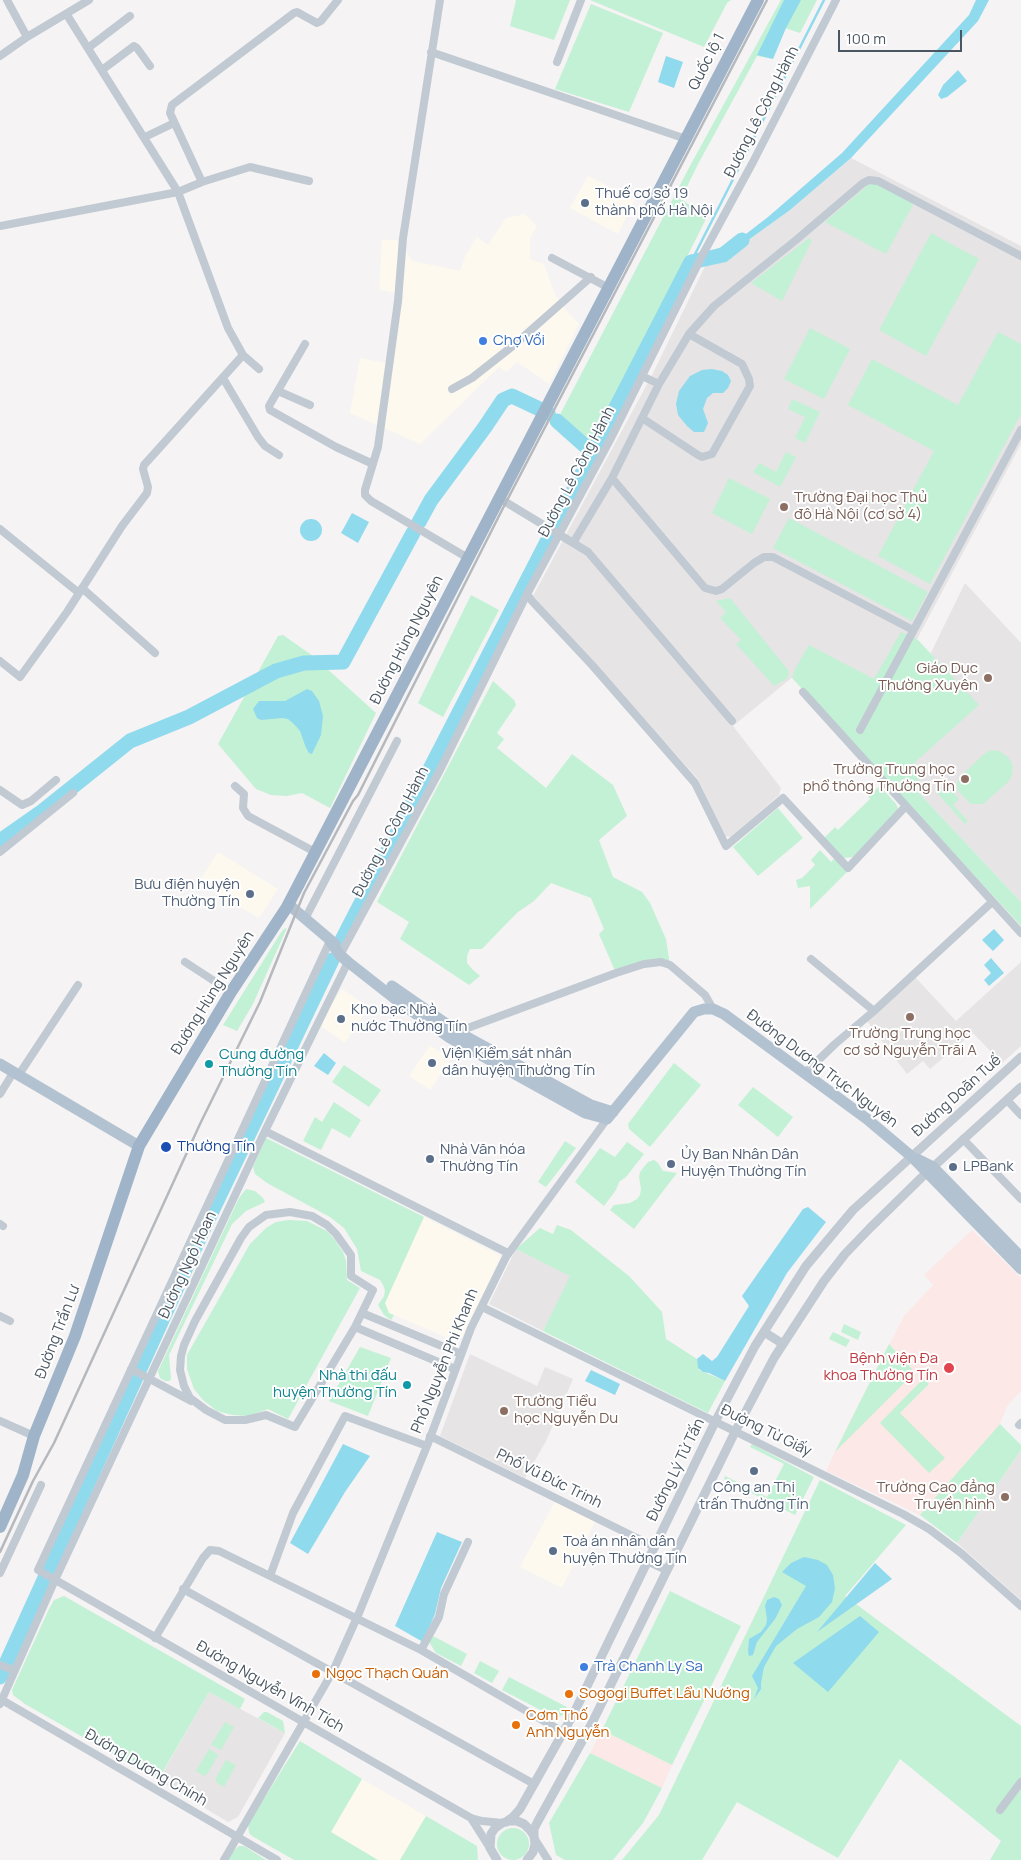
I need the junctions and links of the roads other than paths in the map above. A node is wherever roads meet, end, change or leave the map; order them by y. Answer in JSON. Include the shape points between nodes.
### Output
{"nodes":[{"id":1,"x":7,"y":0,"type":"edge"},
{"id":2,"x":89,"y":0,"type":"edge"},
{"id":3,"x":338,"y":0,"type":"edge"},
{"id":4,"x":440,"y":0,"type":"edge"},
{"id":5,"x":581,"y":0,"type":"edge"},
{"id":6,"x":758,"y":0,"type":"edge"},
{"id":7,"x":836,"y":0,"type":"edge"},
{"id":8,"x":67,"y":14,"type":"junction"},
{"id":9,"x":130,"y":16,"type":"dead end"},
{"id":10,"x":27,"y":37,"type":"junction"},
{"id":11,"x":88,"y":48,"type":"junction"},
{"id":12,"x":432,"y":52,"type":"junction"},
{"id":13,"x":0,"y":56,"type":"edge"},
{"id":14,"x":556,"y":62,"type":"dead end"},
{"id":15,"x":150,"y":66,"type":"dead end"},
{"id":16,"x":102,"y":70,"type":"junction"},
{"id":17,"x":174,"y":123,"type":"junction"},
{"id":18,"x":145,"y":137,"type":"junction"},
{"id":19,"x":686,"y":139,"type":"junction"},
{"id":20,"x":309,"y":181,"type":"dead end"},
{"id":21,"x":202,"y":182,"type":"junction"},
{"id":22,"x":178,"y":192,"type":"junction"},
{"id":23,"x":0,"y":226,"type":"edge"},
{"id":24,"x":1021,"y":256,"type":"edge"},
{"id":25,"x":552,"y":258,"type":"dead end"},
{"id":26,"x":591,"y":277,"type":"junction"},
{"id":27,"x":609,"y":288,"type":"junction"},
{"id":28,"x":689,"y":334,"type":"junction"},
{"id":29,"x":305,"y":344,"type":"dead end"},
{"id":30,"x":243,"y":355,"type":"junction"},
{"id":31,"x":259,"y":369,"type":"dead end"},
{"id":32,"x":642,"y":376,"type":"junction"},
{"id":33,"x":223,"y":378,"type":"junction"},
{"id":34,"x":659,"y":384,"type":"junction"},
{"id":35,"x":452,"y":389,"type":"dead end"},
{"id":36,"x":278,"y":391,"type":"junction"},
{"id":37,"x":310,"y":406,"type":"dead end"},
{"id":38,"x":642,"y":418,"type":"junction"},
{"id":39,"x":1021,"y":430,"type":"edge"},
{"id":40,"x":279,"y":455,"type":"dead end"},
{"id":41,"x":373,"y":464,"type":"junction"},
{"id":42,"x":612,"y":478,"type":"junction"},
{"id":43,"x":499,"y":498,"type":"junction"},
{"id":44,"x":0,"y":529,"type":"edge"},
{"id":45,"x":556,"y":534,"type":"junction"},
{"id":46,"x":573,"y":543,"type":"junction"},
{"id":47,"x":468,"y":558,"type":"junction"},
{"id":48,"x":81,"y":591,"type":"junction"},
{"id":49,"x":527,"y":594,"type":"junction"},
{"id":50,"x":913,"y":630,"type":"junction"},
{"id":51,"x":155,"y":653,"type":"dead end"},
{"id":52,"x":0,"y":661,"type":"edge"},
{"id":53,"x":803,"y":692,"type":"dead end"},
{"id":54,"x":732,"y":720,"type":"dead end"},
{"id":55,"x":860,"y":730,"type":"dead end"},
{"id":56,"x":397,"y":742,"type":"dead end"},
{"id":57,"x":56,"y":780,"type":"dead end"},
{"id":58,"x":235,"y":786,"type":"dead end"},
{"id":59,"x":0,"y":790,"type":"edge"},
{"id":60,"x":73,"y":793,"type":"dead end"},
{"id":61,"x":905,"y":807,"type":"junction"},
{"id":62,"x":0,"y":852,"type":"edge"},
{"id":63,"x":315,"y":852,"type":"junction"},
{"id":64,"x":992,"y":902,"type":"junction"},
{"id":65,"x":288,"y":904,"type":"junction"},
{"id":66,"x":306,"y":917,"type":"junction"},
{"id":67,"x":1021,"y":933,"type":"edge"},
{"id":68,"x":330,"y":941,"type":"junction"},
{"id":69,"x":344,"y":956,"type":"junction"},
{"id":70,"x":810,"y":959,"type":"dead end"},
{"id":71,"x":185,"y":962,"type":"dead end"},
{"id":72,"x":78,"y":985,"type":"dead end"},
{"id":73,"x":231,"y":992,"type":"junction"},
{"id":74,"x":713,"y":1009,"type":"junction"},
{"id":75,"x":874,"y":1011,"type":"junction"},
{"id":76,"x":454,"y":1035,"type":"junction"},
{"id":77,"x":1021,"y":1057,"type":"edge"},
{"id":78,"x":0,"y":1064,"type":"edge"},
{"id":79,"x":805,"y":1073,"type":"junction"},
{"id":80,"x":16,"y":1074,"type":"junction"},
{"id":81,"x":1021,"y":1087,"type":"edge"},
{"id":82,"x":0,"y":1094,"type":"edge"},
{"id":83,"x":1007,"y":1100,"type":"junction"},
{"id":84,"x":1021,"y":1114,"type":"edge"},
{"id":85,"x":610,"y":1116,"type":"junction"},
{"id":86,"x":265,"y":1131,"type":"junction"},
{"id":87,"x":963,"y":1140,"type":"junction"},
{"id":88,"x":139,"y":1146,"type":"junction"},
{"id":89,"x":911,"y":1156,"type":"junction"},
{"id":90,"x":930,"y":1170,"type":"junction"},
{"id":91,"x":1021,"y":1199,"type":"edge"},
{"id":92,"x":508,"y":1254,"type":"junction"},
{"id":93,"x":1021,"y":1257,"type":"edge"},
{"id":94,"x":1021,"y":1269,"type":"edge"},
{"id":95,"x":482,"y":1307,"type":"junction"},
{"id":96,"x":362,"y":1313,"type":"junction"},
{"id":97,"x":0,"y":1316,"type":"edge"},
{"id":98,"x":10,"y":1321,"type":"dead end"},
{"id":99,"x":355,"y":1327,"type":"junction"},
{"id":100,"x":764,"y":1332,"type":"junction"},
{"id":101,"x":783,"y":1344,"type":"junction"},
{"id":102,"x":461,"y":1354,"type":"junction"},
{"id":103,"x":132,"y":1369,"type":"junction"},
{"id":104,"x":455,"y":1369,"type":"junction"},
{"id":105,"x":150,"y":1378,"type":"junction"},
{"id":106,"x":197,"y":1405,"type":"junction"},
{"id":107,"x":0,"y":1421,"type":"edge"},
{"id":108,"x":715,"y":1422,"type":"junction"},
{"id":109,"x":734,"y":1432,"type":"junction"},
{"id":110,"x":34,"y":1436,"type":"junction"},
{"id":111,"x":430,"y":1436,"type":"junction"},
{"id":112,"x":426,"y":1446,"type":"junction"},
{"id":113,"x":41,"y":1485,"type":"dead end"},
{"id":114,"x":0,"y":1527,"type":"edge"},
{"id":115,"x":468,"y":1542,"type":"dead end"},
{"id":116,"x":655,"y":1546,"type":"junction"},
{"id":117,"x":648,"y":1561,"type":"junction"},
{"id":118,"x":667,"y":1570,"type":"junction"},
{"id":119,"x":0,"y":1574,"type":"edge"},
{"id":120,"x":270,"y":1576,"type":"junction"},
{"id":121,"x":54,"y":1580,"type":"junction"},
{"id":122,"x":183,"y":1589,"type":"junction"},
{"id":123,"x":1021,"y":1606,"type":"edge"},
{"id":124,"x":357,"y":1619,"type":"junction"},
{"id":125,"x":155,"y":1638,"type":"junction"},
{"id":126,"x":421,"y":1650,"type":"junction"},
{"id":127,"x":7,"y":1668,"type":"edge"},
{"id":128,"x":333,"y":1671,"type":"junction"},
{"id":129,"x":1,"y":1702,"type":"edge"},
{"id":130,"x":303,"y":1721,"type":"junction"},
{"id":131,"x":563,"y":1732,"type":"junction"},
{"id":132,"x":1021,"y":1782,"type":"edge"},
{"id":133,"x":534,"y":1784,"type":"junction"},
{"id":134,"x":1000,"y":1810,"type":"dead end"},
{"id":135,"x":472,"y":1818,"type":"junction"},
{"id":136,"x":504,"y":1822,"type":"junction"},
{"id":137,"x":534,"y":1836,"type":"junction"},
{"id":138,"x":237,"y":1838,"type":"junction"},
{"id":139,"x":490,"y":1848,"type":"junction"},
{"id":140,"x":224,"y":1860,"type":"edge"},
{"id":141,"x":277,"y":1860,"type":"edge"},
{"id":142,"x":490,"y":1860,"type":"edge"},
{"id":143,"x":497,"y":1860,"type":"edge"},
{"id":144,"x":527,"y":1860,"type":"edge"},
{"id":145,"x":548,"y":1860,"type":"edge"}],
"edges":[{"from":1,"to":10,"type":"street"},
{"from":2,"to":8,"type":"street"},
{"from":3,"to":17,"type":"street","via":[[321,21],[297,12],[175,102],[170,113]]},
{"from":4,"to":12,"type":"street"},
{"from":5,"to":14,"type":"street"},
{"from":6,"to":19,"type":"highway","name":"Quốc lộ 1"},
{"from":7,"to":32,"type":"street","name":"Đường Lê Công Hành"},
{"from":8,"to":10,"type":"street"},
{"from":8,"to":11,"type":"street"},
{"from":9,"to":11,"type":"street"},
{"from":10,"to":13,"type":"street"},
{"from":11,"to":16,"type":"street"},
{"from":12,"to":19,"type":"street"},
{"from":12,"to":41,"type":"street","via":[[403,238],[398,301],[378,447]]},
{"from":15,"to":16,"type":"street","via":[[134,46]]},
{"from":16,"to":18,"type":"street"},
{"from":17,"to":18,"type":"street"},
{"from":17,"to":21,"type":"street"},
{"from":18,"to":22,"type":"street"},
{"from":19,"to":27,"type":"highway","name":"Đường Hùng Nguyên"},
{"from":20,"to":21,"type":"street","via":[[250,168]]},
{"from":21,"to":22,"type":"street"},
{"from":22,"to":23,"type":"street"},
{"from":22,"to":30,"type":"street","via":[[228,328]]},
{"from":24,"to":28,"type":"street","via":[[878,180],[869,180],[714,306]]},
{"from":25,"to":26,"type":"street"},
{"from":26,"to":27,"type":"street"},
{"from":26,"to":35,"type":"street","via":[[514,345],[472,378]]},
{"from":27,"to":43,"type":"highway","name":"Đường Hùng Nguyên"},
{"from":28,"to":34,"type":"street"},
{"from":28,"to":38,"type":"street","via":[[742,364],[749,378],[750,386],[712,454],[698,455]]},
{"from":29,"to":36,"type":"street"},
{"from":30,"to":31,"type":"street"},
{"from":30,"to":33,"type":"street"},
{"from":32,"to":34,"type":"street"},
{"from":32,"to":45,"type":"street","name":"Đường Lê Công Hành"},
{"from":33,"to":40,"type":"street","via":[[258,438]]},
{"from":33,"to":48,"type":"street","via":[[144,465],[147,492]]},
{"from":34,"to":38,"type":"street"},
{"from":36,"to":37,"type":"street"},
{"from":36,"to":41,"type":"street","via":[[269,406],[271,411]]},
{"from":38,"to":42,"type":"street"},
{"from":39,"to":50,"type":"street"},
{"from":41,"to":47,"type":"street","via":[[365,490],[367,498]]},
{"from":42,"to":46,"type":"street"},
{"from":42,"to":50,"type":"street","via":[[705,588],[722,590],[760,559],[773,557]]},
{"from":43,"to":45,"type":"street"},
{"from":43,"to":47,"type":"highway","name":"Đường Hùng Nguyên"},
{"from":44,"to":48,"type":"street"},
{"from":45,"to":46,"type":"street"},
{"from":45,"to":49,"type":"street","name":"Đường Lê Công Hành"},
{"from":46,"to":54,"type":"street","via":[[590,553]]},
{"from":47,"to":63,"type":"highway","name":"Đường Hùng Nguyên"},
{"from":48,"to":51,"type":"street"},
{"from":48,"to":52,"type":"street","via":[[20,677]]},
{"from":49,"to":61,"type":"street","via":[[695,783],[726,846],[783,798],[848,868]]},
{"from":49,"to":69,"type":"street","name":"Đường Lê Công Hành"},
{"from":50,"to":55,"type":"street"},
{"from":53,"to":61,"type":"street"},
{"from":56,"to":66,"type":"street"},
{"from":57,"to":59,"type":"street","via":[[22,805]]},
{"from":58,"to":63,"type":"street","via":[[244,794],[243,808],[248,816]]},
{"from":60,"to":62,"type":"street"},
{"from":61,"to":64,"type":"street"},
{"from":63,"to":65,"type":"highway","name":"Đường Hùng Nguyên"},
{"from":64,"to":67,"type":"street"},
{"from":64,"to":75,"type":"street"},
{"from":65,"to":66,"type":"main road"},
{"from":65,"to":73,"type":"highway","name":"Đường Hùng Nguyên"},
{"from":66,"to":68,"type":"main road"},
{"from":68,"to":69,"type":"main road"},
{"from":68,"to":103,"type":"street"},
{"from":69,"to":76,"type":"main road","via":[[399,1002]]},
{"from":69,"to":86,"type":"street","name":"Đường Ngô Hoan"},
{"from":70,"to":75,"type":"street"},
{"from":71,"to":73,"type":"street"},
{"from":72,"to":80,"type":"street"},
{"from":73,"to":88,"type":"highway","name":"Đường Hùng Nguyên"},
{"from":74,"to":76,"type":"street","via":[[705,995],[670,965],[660,962],[625,970]]},
{"from":74,"to":79,"type":"main road","name":"Đường Dương Trực Nguyên","via":[[734,1020]]},
{"from":74,"to":85,"type":"main road","name":"Phố Nguyễn Phi Khanh","via":[[694,1012]]},
{"from":75,"to":79,"type":"street"},
{"from":76,"to":85,"type":"main road"},
{"from":77,"to":89,"type":"street","name":"Đường Doãn Tuế"},
{"from":78,"to":80,"type":"main road"},
{"from":79,"to":89,"type":"main road","name":"Đường Dương Trực Nguyên"},
{"from":80,"to":82,"type":"street"},
{"from":80,"to":88,"type":"main road"},
{"from":81,"to":83,"type":"street"},
{"from":83,"to":84,"type":"street"},
{"from":83,"to":87,"type":"street"},
{"from":85,"to":92,"type":"street","name":"Phố Nguyễn Phi Khanh"},
{"from":86,"to":92,"type":"street"},
{"from":86,"to":105,"type":"street","name":"Đường Ngô Hoan"},
{"from":87,"to":90,"type":"street"},
{"from":87,"to":91,"type":"street"},
{"from":88,"to":110,"type":"highway","name":"Đường Trần Lư","via":[[75,1336]]},
{"from":89,"to":90,"type":"main road","name":"Đường Dương Trực Nguyên"},
{"from":89,"to":100,"type":"street","name":"Đường Lý Tử Tấn","via":[[829,1237],[806,1266]]},
{"from":90,"to":93,"type":"main road","name":"Đường Dương Trực Nguyên"},
{"from":90,"to":94,"type":"main road","name":"Đường Dương Trực Nguyên"},
{"from":90,"to":101,"type":"street","via":[[845,1254]]},
{"from":92,"to":95,"type":"street","name":"Phố Nguyễn Phi Khanh"},
{"from":95,"to":102,"type":"street","name":"Phố Nguyễn Phi Khanh"},
{"from":95,"to":108,"type":"street","name":"Đường Từ Giấy"},
{"from":96,"to":99,"type":"street"},
{"from":96,"to":102,"type":"street"},
{"from":96,"to":106,"type":"street","via":[[373,1290],[352,1276],[350,1255],[336,1234],[327,1225],[303,1213],[266,1215],[241,1238],[184,1345],[181,1378]]},
{"from":97,"to":98,"type":"street"},
{"from":99,"to":104,"type":"street"},
{"from":99,"to":106,"type":"street","via":[[295,1427],[266,1415],[225,1420]]},
{"from":100,"to":101,"type":"street"},
{"from":100,"to":108,"type":"street","name":"Đường Lý Tử Tấn"},
{"from":101,"to":109,"type":"street"},
{"from":102,"to":104,"type":"street","name":"Phố Nguyễn Phi Khanh"},
{"from":103,"to":105,"type":"street"},
{"from":103,"to":121,"type":"street","name":"Đường Nguyễn Vĩnh Tích","via":[[38,1570]]},
{"from":104,"to":111,"type":"street","name":"Phố Nguyễn Phi Khanh"},
{"from":105,"to":106,"type":"street"},
{"from":105,"to":121,"type":"street","name":"Đường Ngô Hoan"},
{"from":107,"to":110,"type":"street"},
{"from":108,"to":109,"type":"street","name":"Đường Từ Giấy"},
{"from":108,"to":116,"type":"street","name":"Đường Lý Tử Tấn"},
{"from":109,"to":118,"type":"street"},
{"from":109,"to":123,"type":"street","name":"Đường Từ Giấy","via":[[920,1524],[961,1553]]},
{"from":110,"to":114,"type":"highway","name":"Đường Trần Lư","via":[[23,1475]]},
{"from":111,"to":112,"type":"street","name":"Phố Nguyễn Phi Khanh"},
{"from":111,"to":116,"type":"street","name":"Phố Vũ Đức Trinh"},
{"from":112,"to":120,"type":"street","via":[[345,1416],[293,1513]]},
{"from":112,"to":124,"type":"street","name":"Phố Nguyễn Phi Khanh"},
{"from":113,"to":119,"type":"street"},
{"from":115,"to":126,"type":"street","via":[[444,1594],[439,1617]]},
{"from":116,"to":117,"type":"street","name":"Đường Lý Tử Tấn"},
{"from":117,"to":118,"type":"street"},
{"from":117,"to":131,"type":"street","name":"Đường Lý Tử Tấn"},
{"from":118,"to":137,"type":"street","via":[[592,1725],[538,1821]]},
{"from":120,"to":122,"type":"street","via":[[219,1551],[210,1550]]},
{"from":120,"to":124,"type":"street"},
{"from":121,"to":125,"type":"street","name":"Đường Nguyễn Vĩnh Tích"},
{"from":121,"to":127,"type":"street","name":"Đường Ngô Hoan"},
{"from":122,"to":125,"type":"street"},
{"from":122,"to":128,"type":"street"},
{"from":124,"to":126,"type":"street"},
{"from":124,"to":128,"type":"street","name":"Phố Nguyễn Phi Khanh"},
{"from":125,"to":130,"type":"street","name":"Đường Nguyễn Vĩnh Tích"},
{"from":126,"to":131,"type":"street"},
{"from":127,"to":129,"type":"street","name":"Đường Ngô Hoan"},
{"from":128,"to":130,"type":"street","name":"Phố Nguyễn Phi Khanh"},
{"from":128,"to":133,"type":"street"},
{"from":129,"to":138,"type":"street","name":"Đường Dương Chính"},
{"from":130,"to":135,"type":"street","name":"Đường Nguyễn Vĩnh Tích"},
{"from":130,"to":138,"type":"street","name":"Phố Nguyễn Phi Khanh"},
{"from":131,"to":133,"type":"street","name":"Đường Lý Tử Tấn"},
{"from":132,"to":134,"type":"street"},
{"from":133,"to":136,"type":"street","name":"Đường Lý Tử Tấn","via":[[514,1817]]},
{"from":135,"to":136,"type":"street"},
{"from":135,"to":139,"type":"street"},
{"from":136,"to":137,"type":"street","via":[[524,1824]]},
{"from":136,"to":139,"type":"street","name":"Đường Lý Tử Tấn","via":[[491,1834]]},
{"from":137,"to":144,"type":"street","via":[[533,1852]]},
{"from":137,"to":145,"type":"street"},
{"from":138,"to":140,"type":"street","name":"Phố Nguyễn Phi Khanh"},
{"from":138,"to":141,"type":"street","name":"Đường Dương Chính"},
{"from":139,"to":142,"type":"street"},
{"from":139,"to":143,"type":"street"}]}
